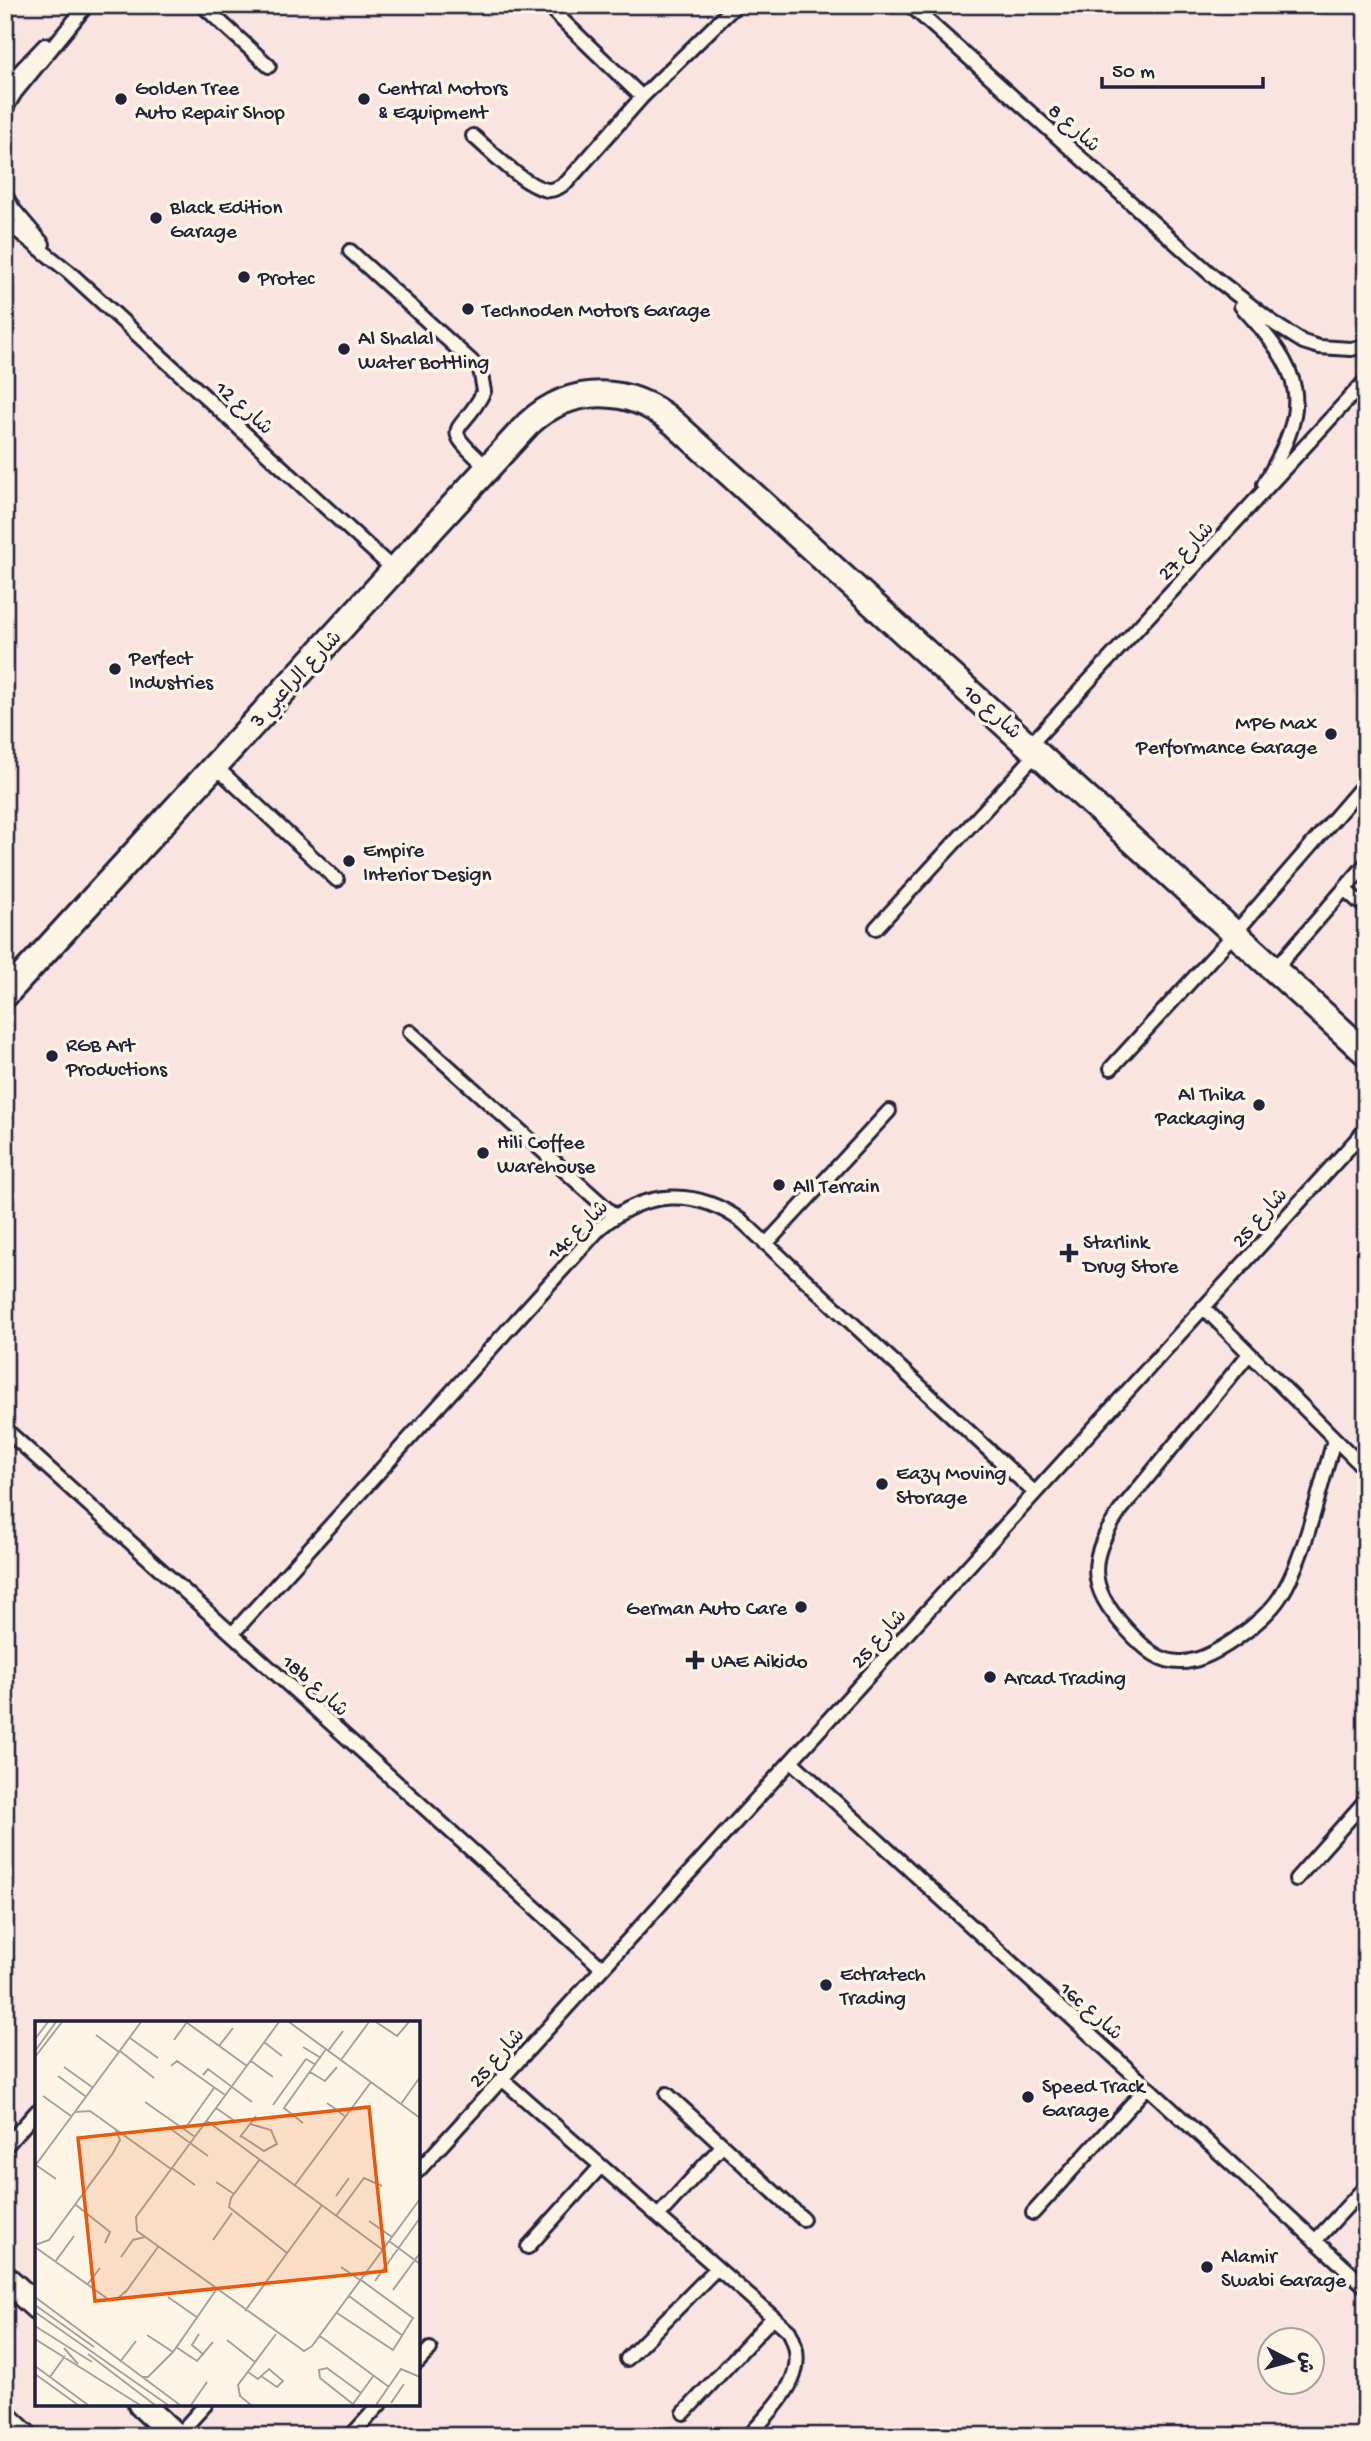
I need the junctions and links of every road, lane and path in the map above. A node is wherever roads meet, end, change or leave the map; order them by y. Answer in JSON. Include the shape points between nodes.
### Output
{"nodes":[{"id":1,"x":202,"y":5,"type":"edge"},
{"id":2,"x":736,"y":5,"type":"edge"},
{"id":3,"x":910,"y":5,"type":"edge"},
{"id":4,"x":83,"y":10,"type":"edge"},
{"id":5,"x":557,"y":15,"type":"dead end"},
{"id":6,"x":269,"y":66,"type":"dead end"},
{"id":7,"x":5,"y":87,"type":"edge"},
{"id":8,"x":642,"y":97,"type":"junction"},
{"id":9,"x":5,"y":110,"type":"edge"},
{"id":10,"x":473,"y":136,"type":"dead end"},
{"id":11,"x":5,"y":195,"type":"edge"},
{"id":12,"x":5,"y":221,"type":"edge"},
{"id":13,"x":350,"y":251,"type":"dead end"},
{"id":14,"x":69,"y":272,"type":"junction"},
{"id":15,"x":1215,"y":278,"type":"junction"},
{"id":16,"x":1366,"y":346,"type":"edge"},
{"id":17,"x":1366,"y":380,"type":"edge"},
{"id":18,"x":604,"y":394,"type":"joint"},
{"id":19,"x":488,"y":468,"type":"junction"},
{"id":20,"x":1249,"y":509,"type":"junction"},
{"id":21,"x":394,"y":570,"type":"junction"},
{"id":22,"x":1034,"y":748,"type":"junction"},
{"id":23,"x":215,"y":766,"type":"junction"},
{"id":24,"x":1366,"y":782,"type":"edge"},
{"id":25,"x":1366,"y":864,"type":"edge"},
{"id":26,"x":337,"y":880,"type":"dead end"},
{"id":27,"x":1344,"y":889,"type":"junction"},
{"id":28,"x":1366,"y":908,"type":"edge"},
{"id":29,"x":876,"y":928,"type":"dead end"},
{"id":30,"x":1235,"y":933,"type":"junction"},
{"id":31,"x":1275,"y":969,"type":"junction"},
{"id":32,"x":5,"y":995,"type":"edge"},
{"id":33,"x":410,"y":1032,"type":"dead end"},
{"id":34,"x":1366,"y":1053,"type":"edge"},
{"id":35,"x":1111,"y":1068,"type":"dead end"},
{"id":36,"x":889,"y":1111,"type":"dead end"},
{"id":37,"x":1366,"y":1129,"type":"edge"},
{"id":38,"x":615,"y":1216,"type":"junction"},
{"id":39,"x":766,"y":1244,"type":"junction"},
{"id":40,"x":1203,"y":1307,"type":"junction"},
{"id":41,"x":1249,"y":1354,"type":"junction"},
{"id":42,"x":5,"y":1429,"type":"edge"},
{"id":43,"x":1334,"y":1440,"type":"junction"},
{"id":44,"x":1366,"y":1470,"type":"edge"},
{"id":45,"x":1035,"y":1493,"type":"junction"},
{"id":46,"x":232,"y":1634,"type":"junction"},
{"id":47,"x":792,"y":1762,"type":"junction"},
{"id":48,"x":1366,"y":1800,"type":"edge"},
{"id":49,"x":1296,"y":1879,"type":"dead end"},
{"id":50,"x":603,"y":1968,"type":"junction"},
{"id":51,"x":502,"y":2079,"type":"junction"},
{"id":52,"x":1147,"y":2087,"type":"junction"},
{"id":53,"x":667,"y":2094,"type":"dead end"},
{"id":54,"x":35,"y":2113,"type":"edge"},
{"id":55,"x":723,"y":2145,"type":"junction"},
{"id":56,"x":5,"y":2147,"type":"edge"},
{"id":57,"x":601,"y":2166,"type":"junction"},
{"id":58,"x":420,"y":2169,"type":"edge"},
{"id":59,"x":1366,"y":2186,"type":"edge"},
{"id":60,"x":1033,"y":2213,"type":"dead end"},
{"id":61,"x":658,"y":2216,"type":"junction"},
{"id":62,"x":803,"y":2218,"type":"dead end"},
{"id":63,"x":1315,"y":2241,"type":"junction"},
{"id":64,"x":528,"y":2247,"type":"dead end"},
{"id":65,"x":718,"y":2268,"type":"junction"},
{"id":66,"x":5,"y":2278,"type":"edge"},
{"id":67,"x":1366,"y":2287,"type":"edge"},
{"id":68,"x":35,"y":2305,"type":"edge"},
{"id":69,"x":773,"y":2317,"type":"junction"},
{"id":70,"x":430,"y":2349,"type":"dead end"},
{"id":71,"x":627,"y":2359,"type":"dead end"},
{"id":72,"x":420,"y":2360,"type":"edge"},
{"id":73,"x":143,"y":2406,"type":"edge"},
{"id":74,"x":204,"y":2406,"type":"edge"},
{"id":75,"x":378,"y":2406,"type":"edge"},
{"id":76,"x":5,"y":2410,"type":"edge"},
{"id":77,"x":684,"y":2413,"type":"dead end"},
{"id":78,"x":33,"y":2436,"type":"edge"},
{"id":79,"x":176,"y":2436,"type":"edge"},
{"id":80,"x":351,"y":2436,"type":"edge"},
{"id":81,"x":750,"y":2436,"type":"edge"}],
"edges":[{"from":1,"to":6,"type":"lane"},
{"from":2,"to":8,"type":"lane"},
{"from":3,"to":15,"type":"lane","name":"شارع 8"},
{"from":4,"to":7,"type":"lane"},
{"from":4,"to":9,"type":"lane"},
{"from":5,"to":8,"type":"lane"},
{"from":8,"to":10,"type":"lane","via":[[567,182],[554,189],[546,190],[524,178]]},
{"from":11,"to":14,"type":"lane"},
{"from":12,"to":14,"type":"lane"},
{"from":13,"to":19,"type":"lane","via":[[480,369],[484,391],[457,424],[456,434]]},
{"from":14,"to":21,"type":"lane","name":"شارع 12"},
{"from":15,"to":16,"type":"lane","name":"شارع 8","via":[[1303,342],[1335,349]]},
{"from":15,"to":20,"type":"lane","name":"شارع 8","via":[[1277,346],[1294,384],[1295,412],[1289,439]]},
{"from":17,"to":20,"type":"lane","name":"شارع 27"},
{"from":18,"to":19,"type":"street","name":"شارع الراعبي 3","via":[[576,396],[550,407]]},
{"from":18,"to":22,"type":"street","name":"شارع 10","via":[[635,399],[662,413]]},
{"from":19,"to":21,"type":"street","name":"شارع الراعبي 3"},
{"from":20,"to":22,"type":"lane","name":"شارع 27"},
{"from":21,"to":23,"type":"street","name":"شارع الراعبي 3"},
{"from":22,"to":29,"type":"lane","name":"شارع 27"},
{"from":22,"to":30,"type":"street","name":"شارع 10"},
{"from":23,"to":26,"type":"lane"},
{"from":23,"to":32,"type":"street","name":"شارع الراعبي 3"},
{"from":24,"to":30,"type":"lane"},
{"from":25,"to":27,"type":"lane"},
{"from":27,"to":28,"type":"lane"},
{"from":27,"to":31,"type":"lane"},
{"from":30,"to":31,"type":"street","name":"شارع 10"},
{"from":30,"to":35,"type":"lane"},
{"from":31,"to":34,"type":"street","name":"شارع 10"},
{"from":33,"to":38,"type":"lane"},
{"from":36,"to":39,"type":"lane"},
{"from":37,"to":40,"type":"lane","name":"شارع 25"},
{"from":38,"to":39,"type":"lane","name":"14c شارع","via":[[662,1197],[697,1199],[729,1211]]},
{"from":38,"to":46,"type":"lane","name":"14c شارع"},
{"from":39,"to":45,"type":"lane","name":"14c شارع"},
{"from":40,"to":41,"type":"lane"},
{"from":40,"to":45,"type":"lane","name":"شارع 25"},
{"from":41,"to":43,"type":"lane"},
{"from":41,"to":43,"type":"lane","via":[[1103,1538],[1096,1568],[1102,1599],[1144,1647],[1166,1660],[1192,1661],[1246,1631],[1270,1611],[1293,1571]]},
{"from":42,"to":46,"type":"lane","name":"18b شارع"},
{"from":43,"to":44,"type":"lane"},
{"from":45,"to":47,"type":"lane","name":"شارع 25"},
{"from":46,"to":50,"type":"lane","name":"18b شارع"},
{"from":47,"to":50,"type":"lane","name":"شارع 25"},
{"from":47,"to":52,"type":"lane","name":"16c شارع"},
{"from":48,"to":49,"type":"lane"},
{"from":50,"to":51,"type":"lane","name":"شارع 25"},
{"from":51,"to":57,"type":"lane"},
{"from":51,"to":58,"type":"lane","name":"شارع 25"},
{"from":52,"to":60,"type":"lane"},
{"from":52,"to":63,"type":"lane","name":"16c شارع"},
{"from":53,"to":55,"type":"lane"},
{"from":54,"to":56,"type":"lane"},
{"from":55,"to":61,"type":"lane"},
{"from":55,"to":62,"type":"lane"},
{"from":57,"to":61,"type":"lane"},
{"from":57,"to":64,"type":"lane"},
{"from":59,"to":63,"type":"lane"},
{"from":61,"to":65,"type":"lane"},
{"from":63,"to":67,"type":"lane","name":"16c شارع"},
{"from":65,"to":69,"type":"lane"},
{"from":65,"to":71,"type":"lane"},
{"from":66,"to":68,"type":"street"},
{"from":69,"to":77,"type":"lane"},
{"from":69,"to":81,"type":"lane","via":[[793,2338],[798,2365],[792,2384]]},
{"from":70,"to":72,"type":"lane"},
{"from":73,"to":79,"type":"street"},
{"from":74,"to":79,"type":"lane"},
{"from":75,"to":80,"type":"lane"},
{"from":76,"to":78,"type":"lane"}]}
